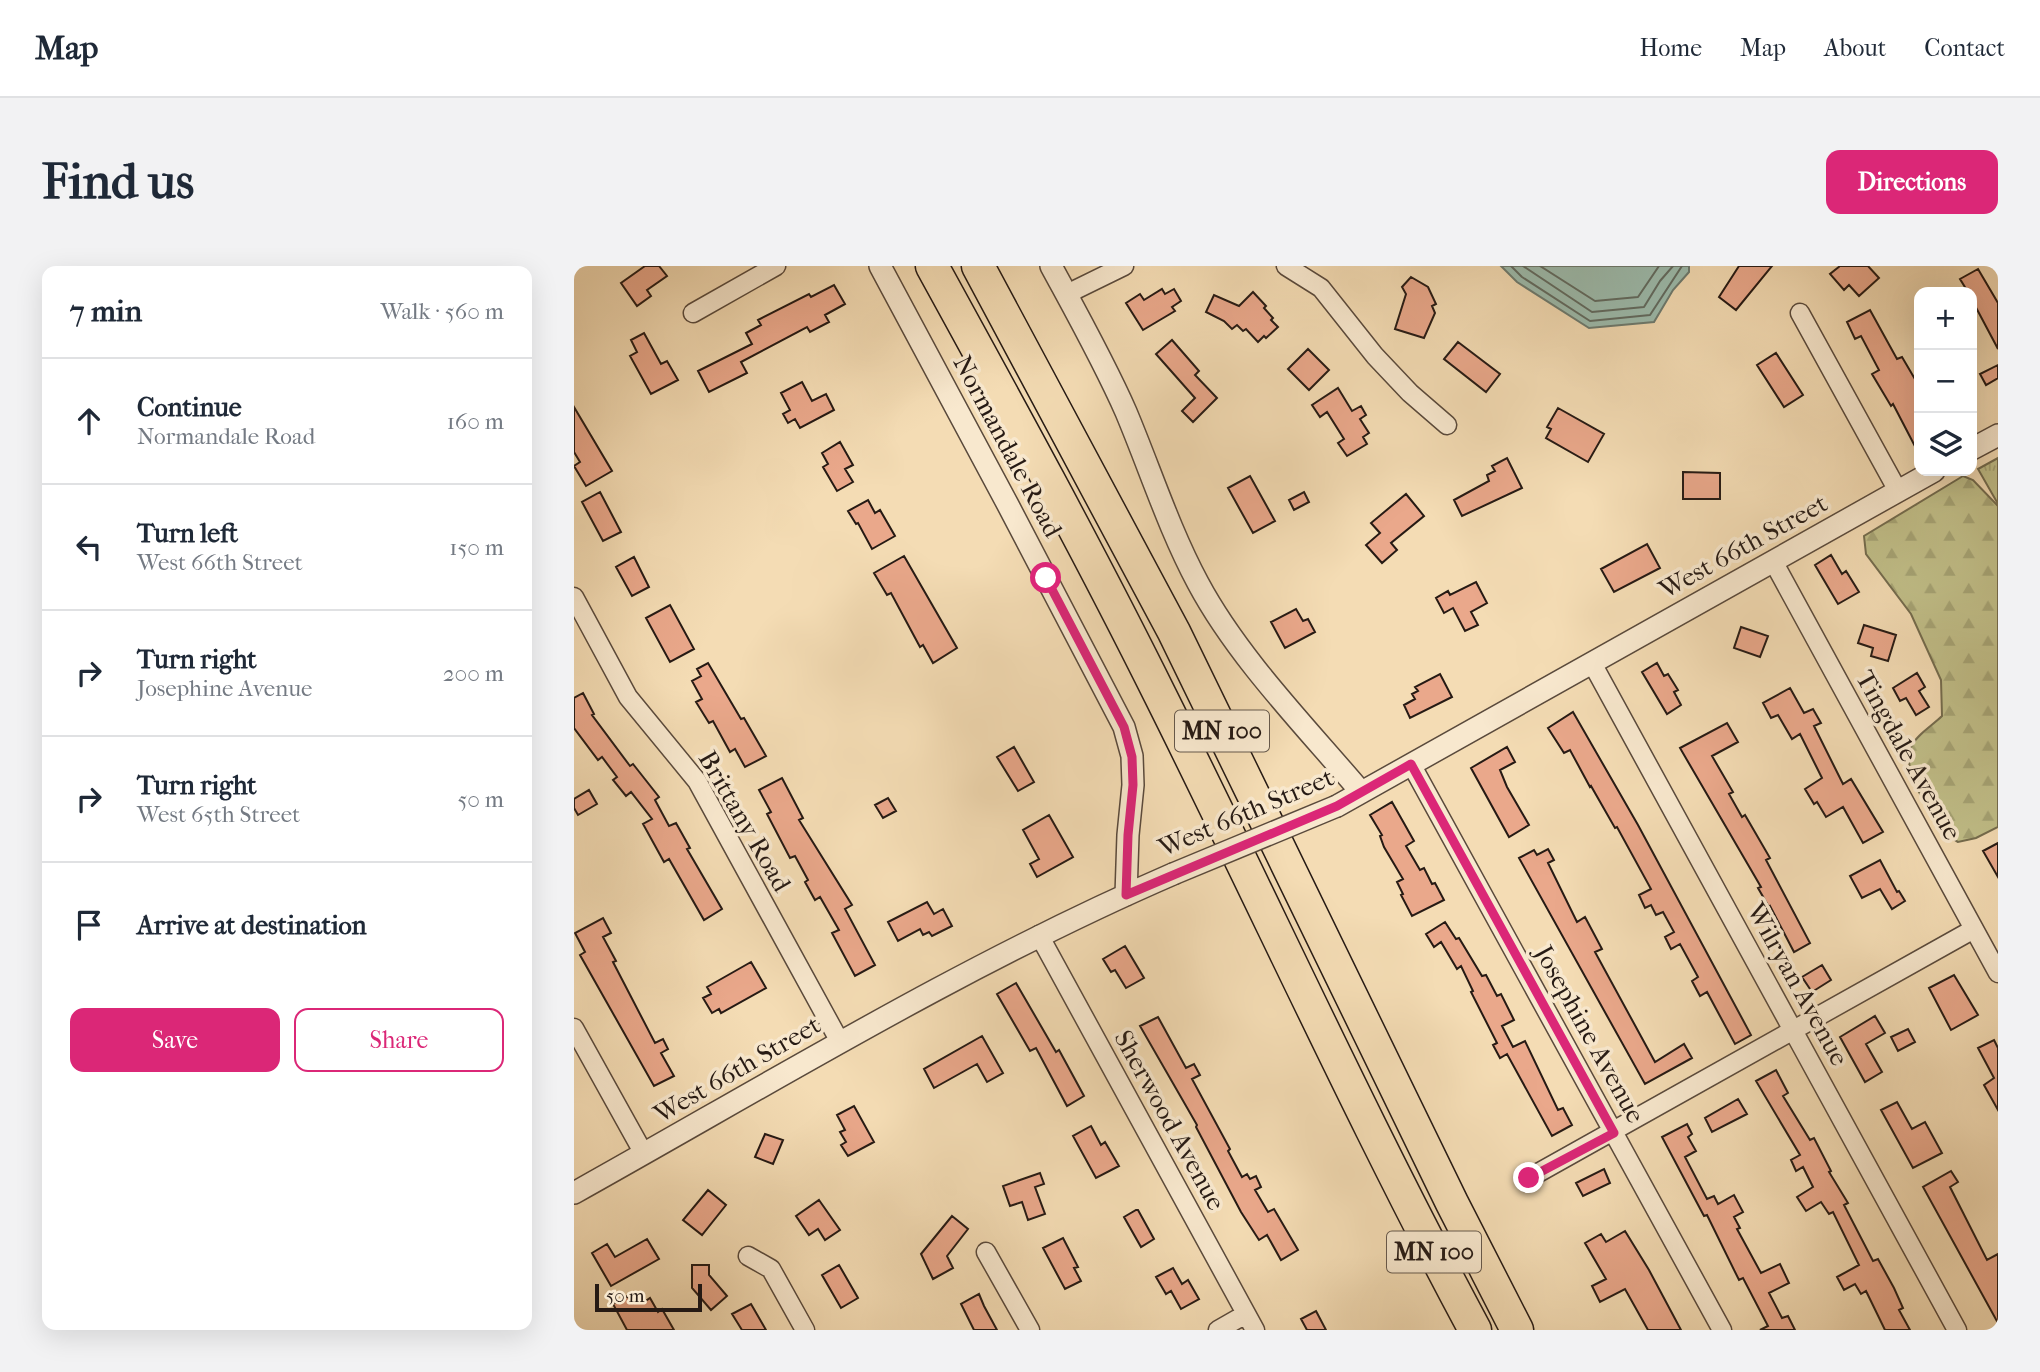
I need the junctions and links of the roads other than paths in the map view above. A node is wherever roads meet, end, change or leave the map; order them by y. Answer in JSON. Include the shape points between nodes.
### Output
{"nodes":[{"id":1,"x":776,"y":266,"type":"edge"},
{"id":2,"x":880,"y":266,"type":"edge"},
{"id":3,"x":932,"y":266,"type":"edge"},
{"id":4,"x":978,"y":266,"type":"edge"},
{"id":5,"x":1051,"y":266,"type":"edge"},
{"id":6,"x":1124,"y":266,"type":"edge"},
{"id":7,"x":1286,"y":266,"type":"edge"},
{"id":8,"x":1067,"y":296,"type":"junction"},
{"id":9,"x":693,"y":313,"type":"dead end"},
{"id":10,"x":1800,"y":313,"type":"dead end"},
{"id":11,"x":1447,"y":425,"type":"dead end"},
{"id":12,"x":1998,"y":435,"type":"edge"},
{"id":13,"x":1977,"y":446,"type":"edge"},
{"id":14,"x":1925,"y":476,"type":"edge"},
{"id":15,"x":1898,"y":491,"type":"junction"},
{"id":16,"x":1773,"y":561,"type":"junction"},
{"id":17,"x":574,"y":597,"type":"edge"},
{"id":18,"x":1592,"y":663,"type":"junction"},
{"id":19,"x":1411,"y":764,"type":"junction"},
{"id":20,"x":1361,"y":792,"type":"junction"},
{"id":21,"x":1126,"y":895,"type":"junction"},
{"id":22,"x":1974,"y":929,"type":"junction"},
{"id":23,"x":1039,"y":935,"type":"junction"},
{"id":24,"x":1998,"y":973,"type":"edge"},
{"id":25,"x":574,"y":1028,"type":"edge"},
{"id":26,"x":1794,"y":1031,"type":"junction"},
{"id":27,"x":840,"y":1042,"type":"junction"},
{"id":28,"x":1614,"y":1133,"type":"junction"},
{"id":29,"x":644,"y":1154,"type":"junction"},
{"id":30,"x":1393,"y":1174,"type":"junction"},
{"id":31,"x":1529,"y":1178,"type":"dead end"},
{"id":32,"x":574,"y":1194,"type":"edge"},
{"id":33,"x":986,"y":1252,"type":"dead end"},
{"id":34,"x":748,"y":1255,"type":"dead end"},
{"id":35,"x":1251,"y":1322,"type":"edge"},
{"id":36,"x":805,"y":1330,"type":"edge"},
{"id":37,"x":1030,"y":1330,"type":"edge"},
{"id":38,"x":1218,"y":1330,"type":"edge"},
{"id":39,"x":1454,"y":1330,"type":"edge"},
{"id":40,"x":1475,"y":1330,"type":"edge"},
{"id":41,"x":1517,"y":1330,"type":"edge"},
{"id":42,"x":1722,"y":1330,"type":"edge"},
{"id":43,"x":1957,"y":1330,"type":"edge"}],
"edges":[{"from":1,"to":9,"type":"street"},
{"from":2,"to":21,"type":"street","name":"Normandale Road","via":[[1124,727],[1133,785]]},
{"from":3,"to":30,"type":"highway","number":"MN 100","via":[[1159,692]]},
{"from":4,"to":41,"type":"highway","number":"MN 100","via":[[1174,632]]},
{"from":5,"to":8,"type":"street"},
{"from":6,"to":8,"type":"street"},
{"from":7,"to":11,"type":"street","via":[[1321,288],[1375,356]]},
{"from":8,"to":20,"type":"street","via":[[1125,410],[1179,544],[1222,624]]},
{"from":10,"to":15,"type":"street"},
{"from":12,"to":13,"type":"street"},
{"from":14,"to":15,"type":"street","name":"West 66th Street"},
{"from":15,"to":16,"type":"street","name":"West 66th Street"},
{"from":16,"to":18,"type":"street","name":"West 66th Street"},
{"from":16,"to":22,"type":"street","name":"Tingdale Avenue"},
{"from":17,"to":27,"type":"street","name":"Brittany Road","via":[[628,697],[697,781]]},
{"from":18,"to":19,"type":"street","name":"West 66th Street"},
{"from":18,"to":26,"type":"street","name":"Wilryan Avenue"},
{"from":19,"to":20,"type":"street","name":"West 66th Street"},
{"from":19,"to":28,"type":"street","name":"Josephine Avenue"},
{"from":20,"to":21,"type":"street","name":"West 66th Street","bridge":true},
{"from":21,"to":23,"type":"street","name":"West 66th Street"},
{"from":22,"to":24,"type":"street","name":"Tingdale Avenue"},
{"from":22,"to":26,"type":"street"},
{"from":23,"to":27,"type":"street","name":"West 66th Street"},
{"from":23,"to":35,"type":"street","name":"Sherwood Avenue"},
{"from":25,"to":29,"type":"street"},
{"from":26,"to":28,"type":"street"},
{"from":26,"to":43,"type":"street","name":"Wilryan Avenue"},
{"from":27,"to":29,"type":"street","name":"West 66th Street"},
{"from":28,"to":31,"type":"street"},
{"from":28,"to":42,"type":"street","name":"Josephine Avenue"},
{"from":29,"to":32,"type":"street","name":"West 66th Street"},
{"from":30,"to":39,"type":"highway"},
{"from":30,"to":40,"type":"highway","number":"MN 100"},
{"from":33,"to":37,"type":"street"},
{"from":34,"to":36,"type":"street","via":[[771,1269]]},
{"from":35,"to":38,"type":"street"}]}
